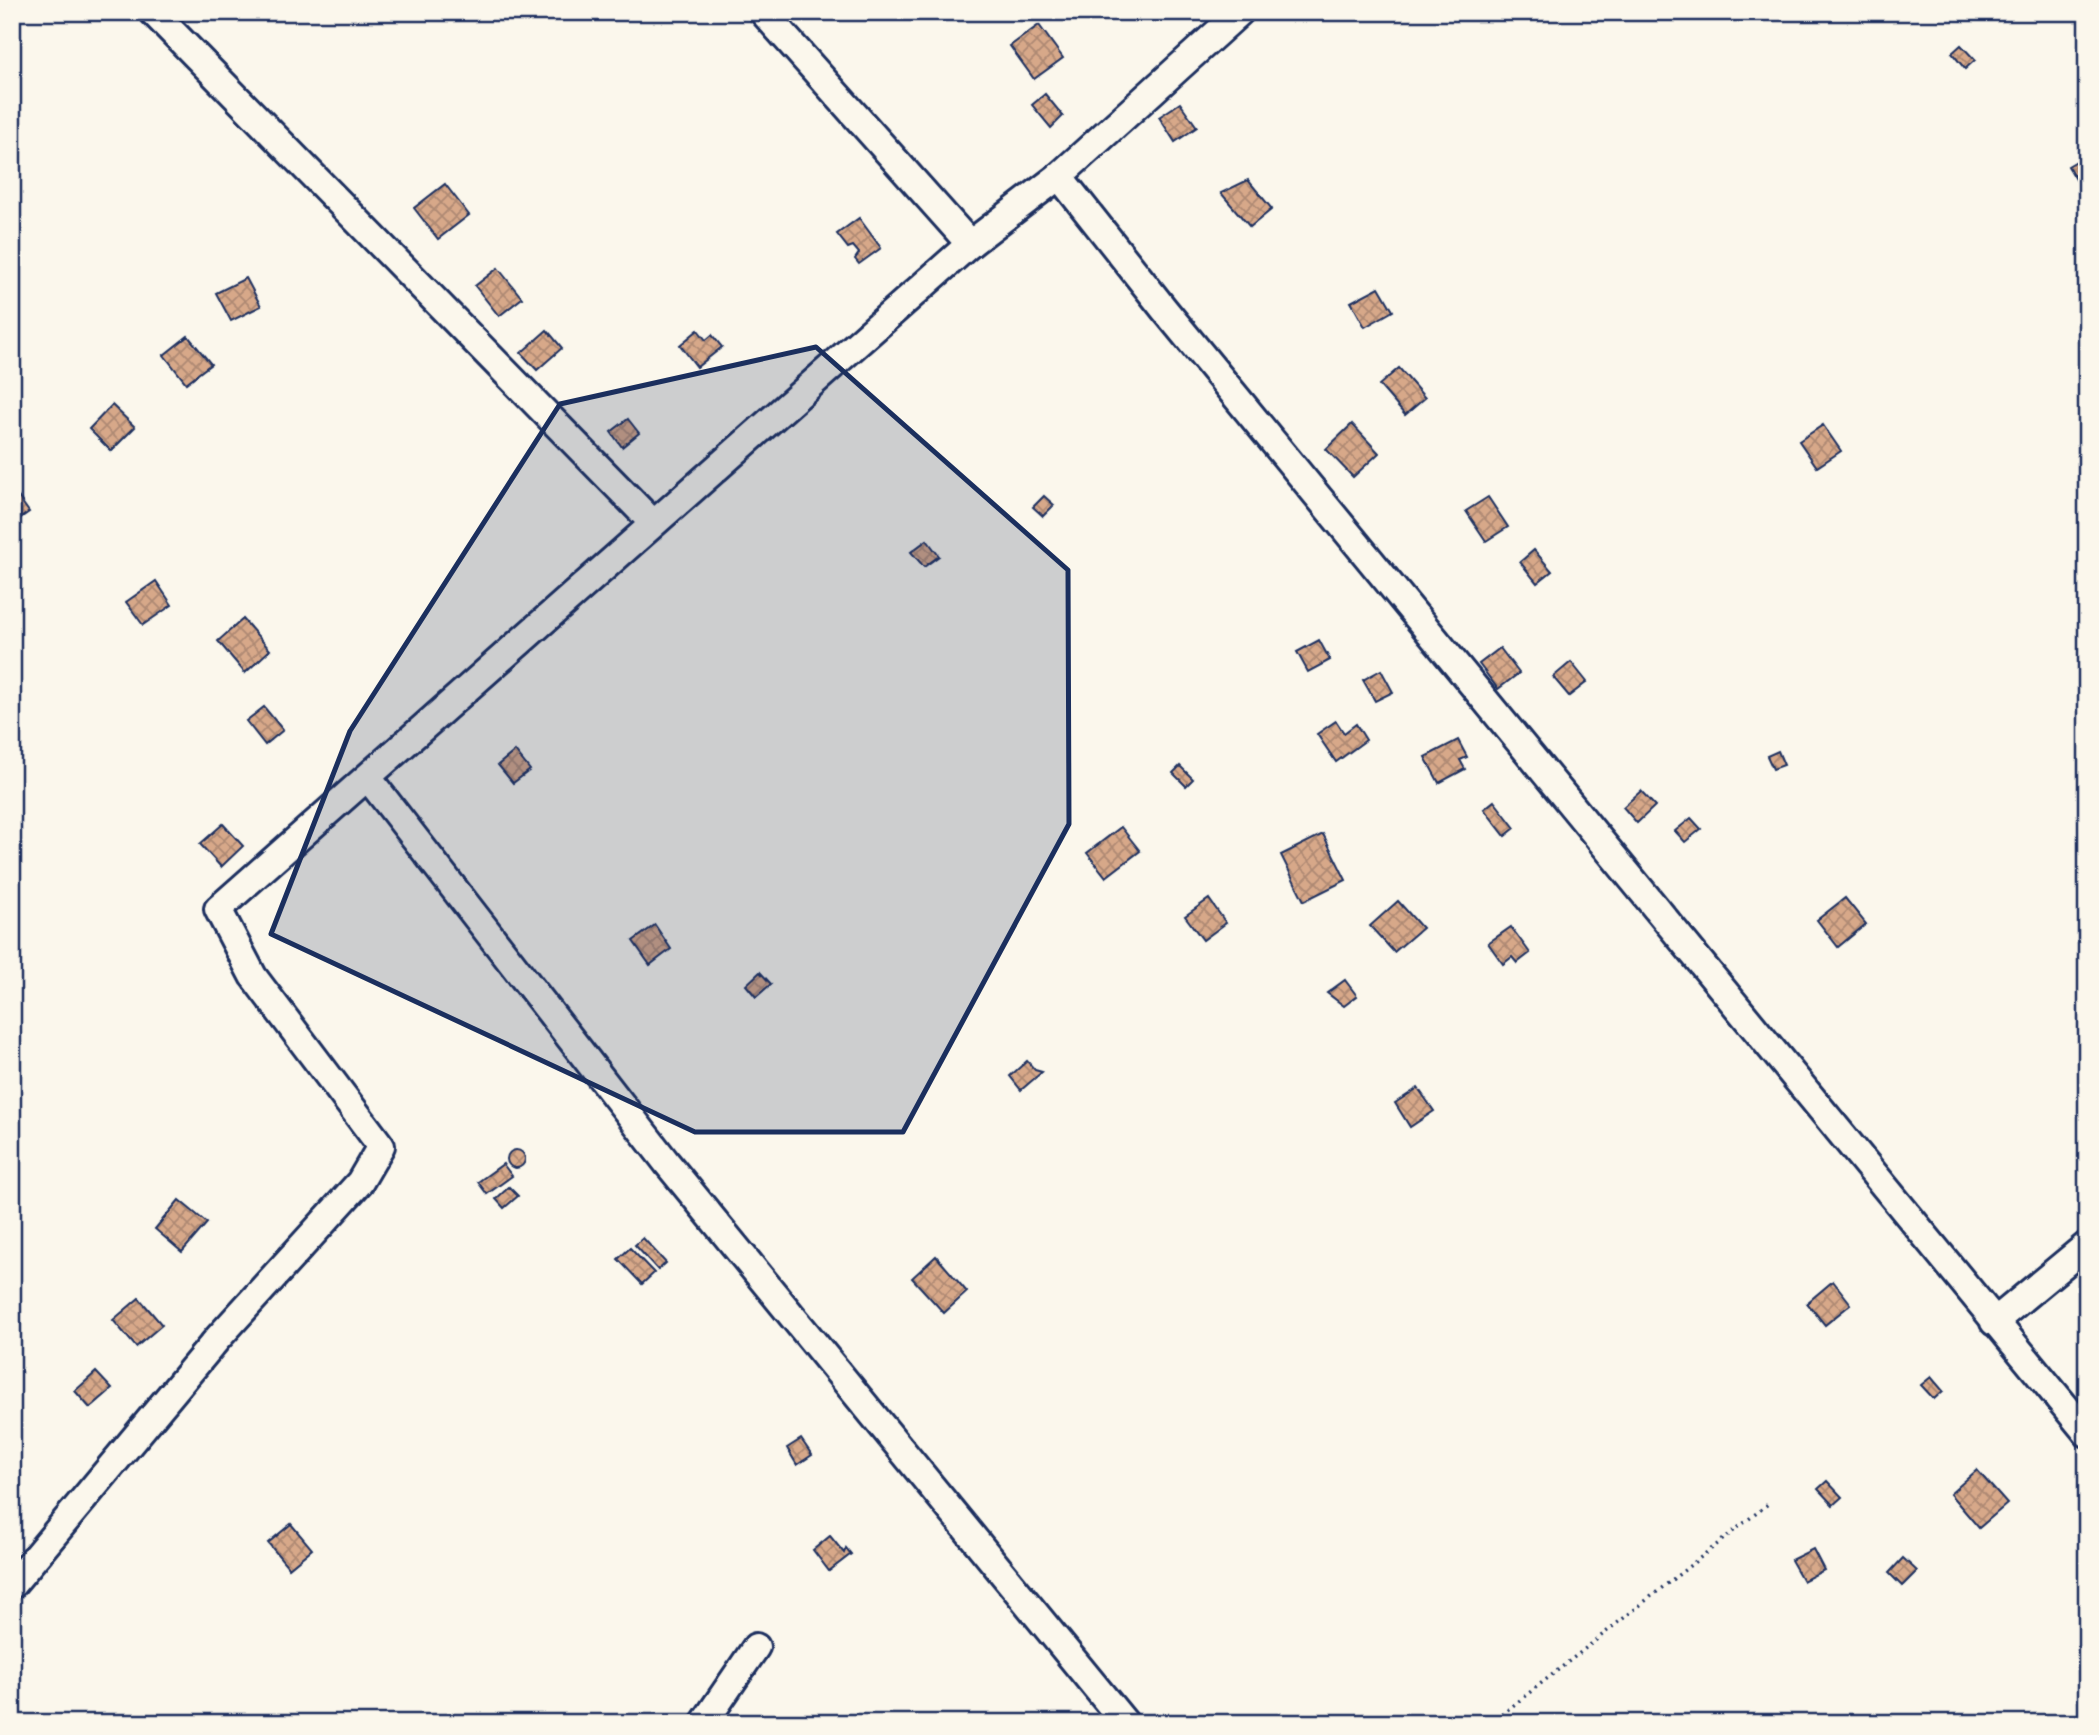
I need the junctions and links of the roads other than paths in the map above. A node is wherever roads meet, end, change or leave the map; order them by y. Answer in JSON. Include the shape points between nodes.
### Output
{"nodes":[{"id":1,"x":153,"y":12,"type":"edge"},
{"id":2,"x":763,"y":12,"type":"edge"},
{"id":3,"x":1240,"y":12,"type":"edge"},
{"id":4,"x":1059,"y":176,"type":"junction"},
{"id":5,"x":970,"y":244,"type":"junction"},
{"id":6,"x":653,"y":523,"type":"junction"},
{"id":7,"x":369,"y":779,"type":"junction"},
{"id":8,"x":2087,"y":1245,"type":"edge"},
{"id":9,"x":1994,"y":1322,"type":"junction"},
{"id":10,"x":2087,"y":1433,"type":"edge"},
{"id":11,"x":12,"y":1585,"type":"edge"},
{"id":12,"x":756,"y":1647,"type":"dead end"},
{"id":13,"x":704,"y":1723,"type":"edge"},
{"id":14,"x":1125,"y":1723,"type":"edge"}],
"edges":[{"from":1,"to":6,"type":"street"},
{"from":2,"to":5,"type":"street"},
{"from":3,"to":4,"type":"street"},
{"from":4,"to":5,"type":"street"},
{"from":4,"to":9,"type":"street"},
{"from":5,"to":6,"type":"street"},
{"from":6,"to":7,"type":"street"},
{"from":7,"to":11,"type":"street","via":[[218,909],[254,975],[381,1146],[360,1182],[218,1338]]},
{"from":7,"to":14,"type":"street","via":[[667,1163]]},
{"from":8,"to":9,"type":"street"},
{"from":9,"to":10,"type":"street"},
{"from":12,"to":13,"type":"street"}]}
